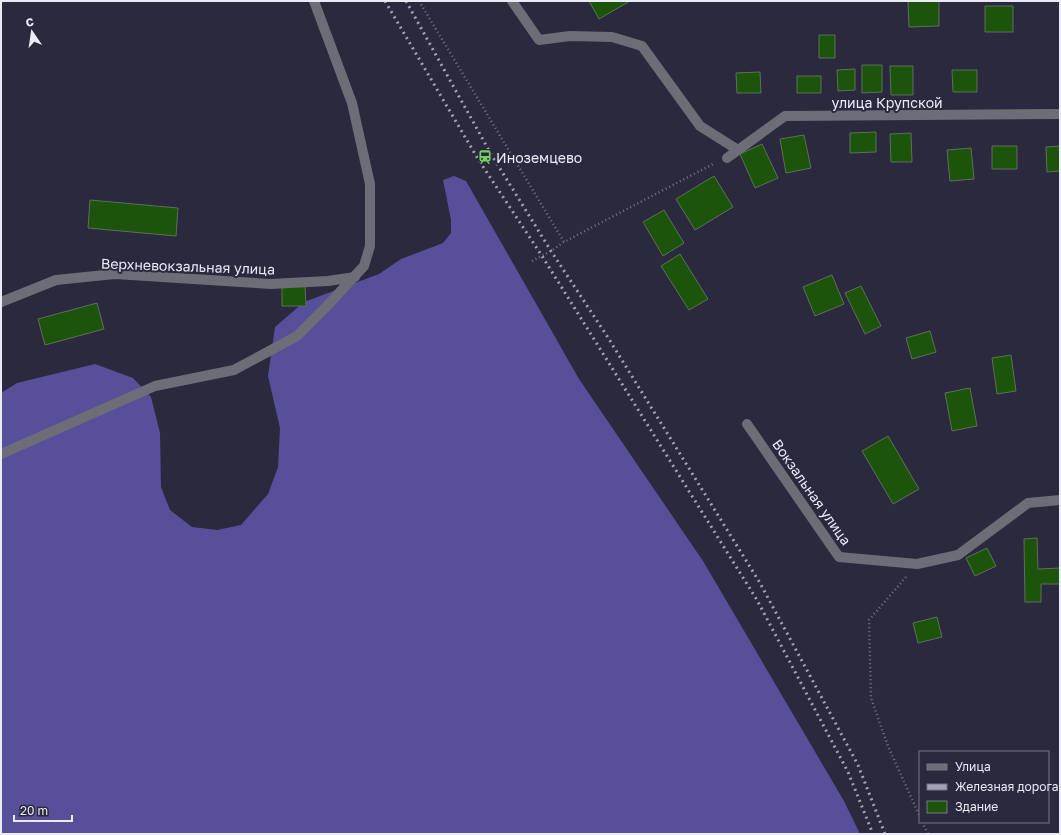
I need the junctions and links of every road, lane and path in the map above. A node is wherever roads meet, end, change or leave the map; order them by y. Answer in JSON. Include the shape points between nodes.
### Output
{"nodes":[{"id":1,"x":314,"y":1,"type":"edge"},
{"id":2,"x":419,"y":1,"type":"edge"},
{"id":3,"x":512,"y":1,"type":"edge"},
{"id":4,"x":1060,"y":114,"type":"edge"},
{"id":5,"x":738,"y":150,"type":"junction"},
{"id":6,"x":727,"y":158,"type":"joint"},
{"id":7,"x":564,"y":242,"type":"junction"},
{"id":8,"x":532,"y":261,"type":"dead end"},
{"id":9,"x":355,"y":277,"type":"junction"},
{"id":10,"x":1,"y":302,"type":"edge"},
{"id":11,"x":747,"y":424,"type":"dead end"},
{"id":12,"x":1,"y":454,"type":"edge"},
{"id":13,"x":1060,"y":500,"type":"edge"},
{"id":14,"x":917,"y":564,"type":"junction"},
{"id":15,"x":919,"y":815,"type":"edge"},
{"id":16,"x":922,"y":823,"type":"edge"},
{"id":17,"x":928,"y":834,"type":"edge"}],
"edges":[{"from":1,"to":9,"type":"street","via":[[352,103],[370,184],[370,246],[364,266]]},
{"from":2,"to":7,"type":"path"},
{"from":3,"to":5,"type":"street","via":[[539,40],[570,36],[612,37],[642,46],[700,126]]},
{"from":4,"to":5,"type":"street","name":"улица Крупской","via":[[785,116]]},
{"from":5,"to":6,"type":"street","name":"улица Крупской"},
{"from":6,"to":7,"type":"path"},
{"from":7,"to":8,"type":"path"},
{"from":9,"to":10,"type":"street","name":"Верхневокзальная улица","via":[[271,284],[114,274],[56,280]]},
{"from":9,"to":12,"type":"street","via":[[297,336],[234,370],[155,386]]},
{"from":11,"to":14,"type":"street","name":"Вокзальная улица","via":[[839,557]]},
{"from":13,"to":14,"type":"street","name":"Вокзальная улица","via":[[1028,503],[958,555]]},
{"from":14,"to":15,"type":"path","via":[[869,620],[871,698],[888,746]]},
{"from":16,"to":17,"type":"path"}]}
